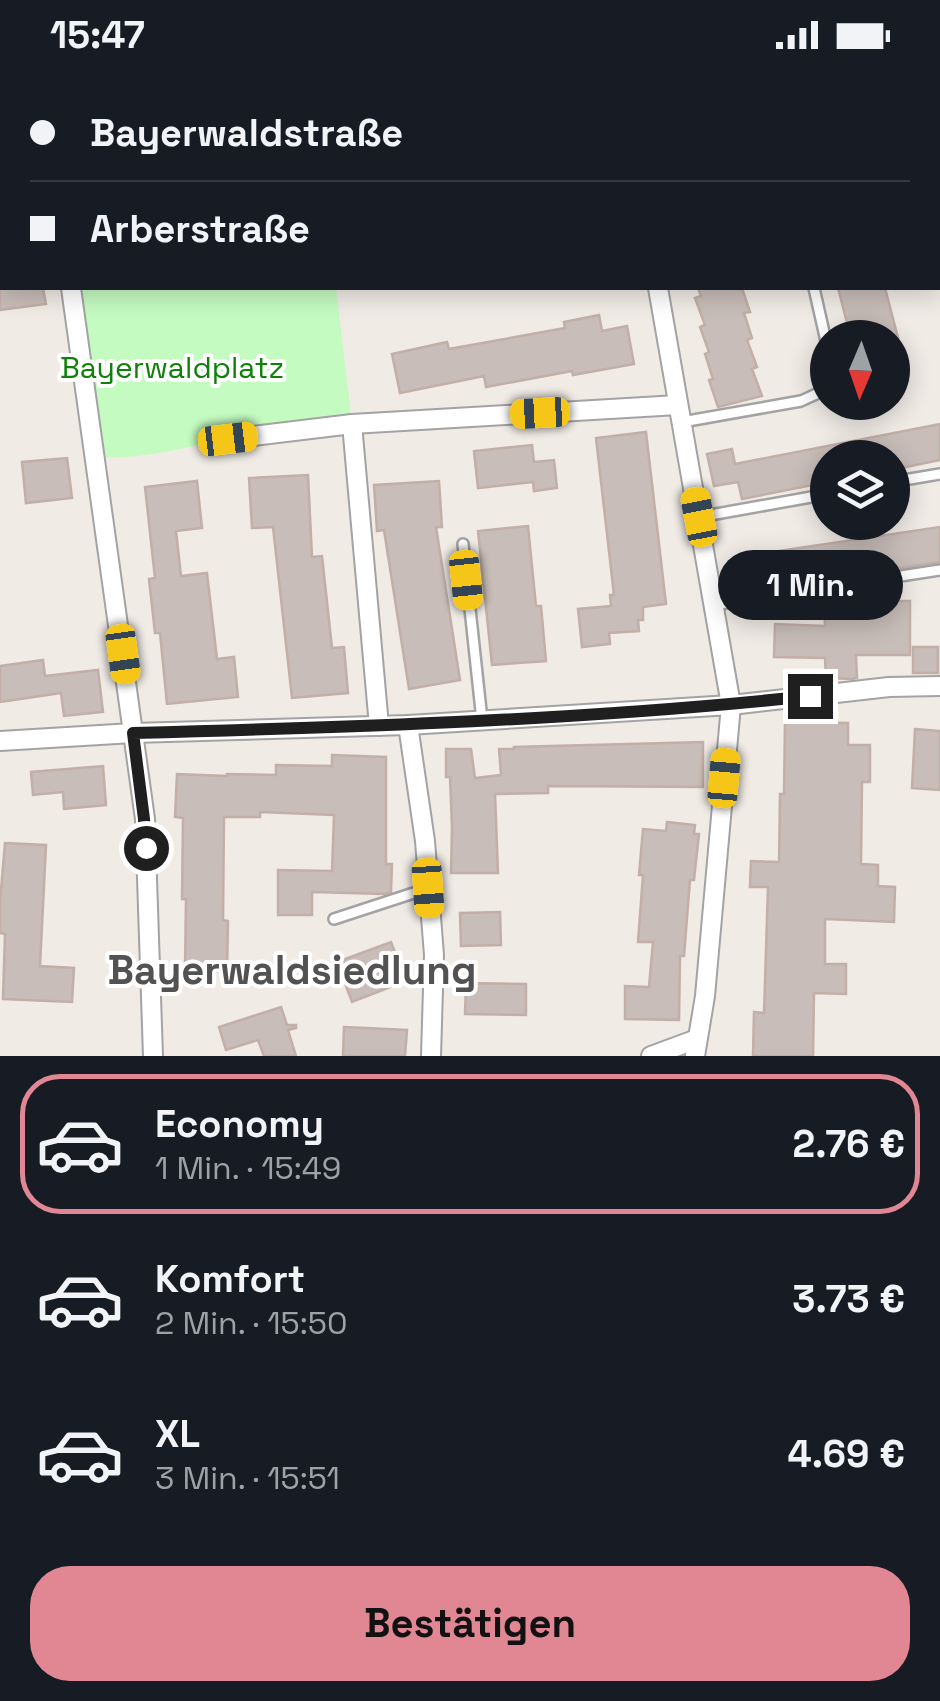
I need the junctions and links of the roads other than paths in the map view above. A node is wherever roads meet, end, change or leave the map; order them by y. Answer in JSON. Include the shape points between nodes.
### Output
{"nodes":[{"id":1,"x":71,"y":290,"type":"edge"},
{"id":2,"x":658,"y":290,"type":"edge"},
{"id":3,"x":814,"y":290,"type":"edge"},
{"id":4,"x":821,"y":320,"type":"edge"},
{"id":5,"x":810,"y":397,"type":"edge"},
{"id":6,"x":680,"y":413,"type":"junction"},
{"id":7,"x":352,"y":424,"type":"junction"},
{"id":8,"x":228,"y":439,"type":"dead end"},
{"id":9,"x":940,"y":474,"type":"edge"},
{"id":10,"x":910,"y":479,"type":"edge"},
{"id":11,"x":810,"y":497,"type":"edge"},
{"id":12,"x":699,"y":517,"type":"junction"},
{"id":13,"x":463,"y":544,"type":"dead end"},
{"id":14,"x":940,"y":570,"type":"edge"},
{"id":15,"x":713,"y":604,"type":"junction"},
{"id":16,"x":940,"y":686,"type":"edge"},
{"id":17,"x":730,"y":704,"type":"junction"},
{"id":18,"x":482,"y":720,"type":"junction"},
{"id":19,"x":408,"y":725,"type":"junction"},
{"id":20,"x":380,"y":726,"type":"junction"},
{"id":21,"x":133,"y":733,"type":"junction"},
{"id":22,"x":0,"y":741,"type":"edge"},
{"id":23,"x":428,"y":888,"type":"junction"},
{"id":24,"x":334,"y":919,"type":"dead end"},
{"id":25,"x":696,"y":1048,"type":"edge"},
{"id":26,"x":153,"y":1056,"type":"edge"},
{"id":27,"x":431,"y":1056,"type":"edge"},
{"id":28,"x":652,"y":1056,"type":"edge"}],
"edges":[{"from":1,"to":21,"type":"street"},
{"from":2,"to":6,"type":"street"},
{"from":3,"to":4,"type":"lane"},
{"from":5,"to":6,"type":"lane"},
{"from":6,"to":7,"type":"street"},
{"from":6,"to":12,"type":"street"},
{"from":7,"to":8,"type":"street"},
{"from":7,"to":20,"type":"street"},
{"from":9,"to":10,"type":"lane"},
{"from":11,"to":12,"type":"lane"},
{"from":12,"to":15,"type":"street"},
{"from":13,"to":18,"type":"lane"},
{"from":14,"to":15,"type":"lane"},
{"from":15,"to":17,"type":"street"},
{"from":16,"to":17,"type":"street"},
{"from":17,"to":18,"type":"street"},
{"from":17,"to":25,"type":"street"},
{"from":18,"to":19,"type":"street"},
{"from":19,"to":20,"type":"street"},
{"from":19,"to":23,"type":"street"},
{"from":20,"to":21,"type":"street"},
{"from":21,"to":22,"type":"street"},
{"from":21,"to":26,"type":"street","via":[[144,819]]},
{"from":23,"to":24,"type":"lane"},
{"from":23,"to":27,"type":"street"},
{"from":25,"to":28,"type":"street"}]}
